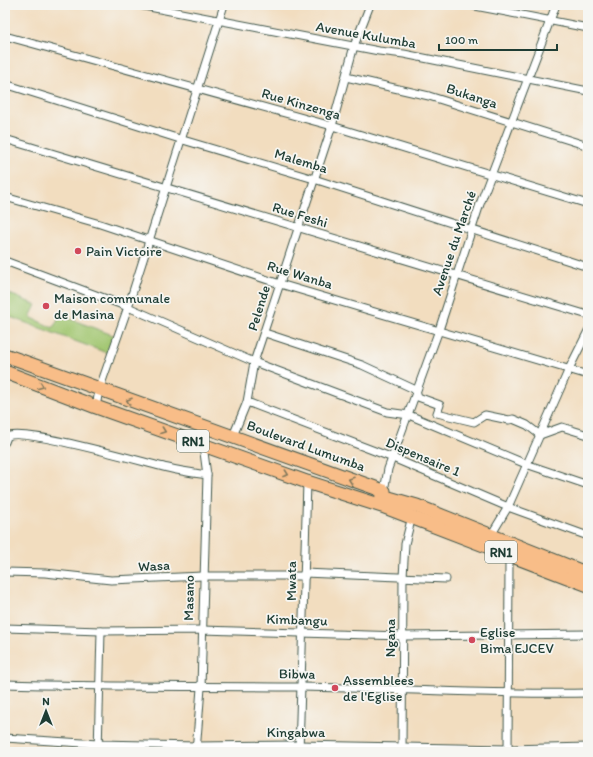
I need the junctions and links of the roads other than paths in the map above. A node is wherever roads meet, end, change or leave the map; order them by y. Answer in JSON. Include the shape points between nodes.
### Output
{"nodes":[{"id":1,"x":139,"y":5,"type":"edge"},
{"id":2,"x":224,"y":5,"type":"edge"},
{"id":3,"x":370,"y":5,"type":"edge"},
{"id":4,"x":470,"y":5,"type":"edge"},
{"id":5,"x":556,"y":5,"type":"edge"},
{"id":6,"x":550,"y":21,"type":"junction"},
{"id":7,"x":218,"y":22,"type":"junction"},
{"id":8,"x":588,"y":28,"type":"edge"},
{"id":9,"x":5,"y":36,"type":"edge"},
{"id":10,"x":354,"y":46,"type":"junction"},
{"id":11,"x":346,"y":77,"type":"junction"},
{"id":12,"x":527,"y":79,"type":"junction"},
{"id":13,"x":5,"y":84,"type":"edge"},
{"id":14,"x":198,"y":88,"type":"junction"},
{"id":15,"x":588,"y":91,"type":"edge"},
{"id":16,"x":512,"y":123,"type":"junction"},
{"id":17,"x":332,"y":126,"type":"junction"},
{"id":18,"x":5,"y":140,"type":"edge"},
{"id":19,"x":183,"y":140,"type":"junction"},
{"id":20,"x":588,"y":146,"type":"edge"},
{"id":21,"x":491,"y":175,"type":"junction"},
{"id":22,"x":314,"y":179,"type":"junction"},
{"id":23,"x":166,"y":187,"type":"junction"},
{"id":24,"x":5,"y":197,"type":"edge"},
{"id":25,"x":588,"y":204,"type":"edge"},
{"id":26,"x":298,"y":228,"type":"junction"},
{"id":27,"x":472,"y":231,"type":"junction"},
{"id":28,"x":150,"y":240,"type":"junction"},
{"id":29,"x":5,"y":261,"type":"edge"},
{"id":30,"x":588,"y":268,"type":"edge"},
{"id":31,"x":457,"y":276,"type":"junction"},
{"id":32,"x":280,"y":284,"type":"junction"},
{"id":33,"x":128,"y":307,"type":"junction"},
{"id":34,"x":588,"y":315,"type":"edge"},
{"id":35,"x":439,"y":330,"type":"junction"},
{"id":36,"x":588,"y":331,"type":"edge"},
{"id":37,"x":265,"y":333,"type":"junction"},
{"id":38,"x":5,"y":355,"type":"edge"},
{"id":39,"x":254,"y":362,"type":"junction"},
{"id":40,"x":569,"y":369,"type":"junction"},
{"id":41,"x":5,"y":372,"type":"edge"},
{"id":42,"x":588,"y":375,"type":"edge"},
{"id":43,"x":98,"y":390,"type":"junction"},
{"id":44,"x":416,"y":390,"type":"junction"},
{"id":45,"x":247,"y":402,"type":"junction"},
{"id":46,"x":96,"y":407,"type":"junction"},
{"id":47,"x":409,"y":415,"type":"junction"},
{"id":48,"x":540,"y":435,"type":"junction"},
{"id":49,"x":588,"y":435,"type":"edge"},
{"id":50,"x":233,"y":436,"type":"junction"},
{"id":51,"x":6,"y":438,"type":"edge"},
{"id":52,"x":203,"y":445,"type":"junction"},
{"id":53,"x":393,"y":458,"type":"junction"},
{"id":54,"x":526,"y":464,"type":"junction"},
{"id":55,"x":207,"y":475,"type":"junction"},
{"id":56,"x":307,"y":482,"type":"junction"},
{"id":57,"x":588,"y":485,"type":"edge"},
{"id":58,"x":383,"y":498,"type":"junction"},
{"id":59,"x":508,"y":507,"type":"junction"},
{"id":60,"x":413,"y":517,"type":"junction"},
{"id":61,"x":493,"y":532,"type":"junction"},
{"id":62,"x":588,"y":536,"type":"edge"},
{"id":63,"x":509,"y":562,"type":"junction"},
{"id":64,"x":588,"y":569,"type":"edge"},
{"id":65,"x":5,"y":572,"type":"edge"},
{"id":66,"x":588,"y":574,"type":"edge"},
{"id":67,"x":304,"y":575,"type":"junction"},
{"id":68,"x":203,"y":576,"type":"junction"},
{"id":69,"x":403,"y":577,"type":"junction"},
{"id":70,"x":446,"y":579,"type":"dead end"},
{"id":71,"x":588,"y":585,"type":"edge"},
{"id":72,"x":588,"y":592,"type":"edge"},
{"id":73,"x":5,"y":628,"type":"edge"},
{"id":74,"x":202,"y":630,"type":"junction"},
{"id":75,"x":101,"y":631,"type":"junction"},
{"id":76,"x":304,"y":634,"type":"junction"},
{"id":77,"x":588,"y":634,"type":"edge"},
{"id":78,"x":403,"y":636,"type":"junction"},
{"id":79,"x":508,"y":636,"type":"junction"},
{"id":80,"x":5,"y":684,"type":"edge"},
{"id":81,"x":100,"y":687,"type":"junction"},
{"id":82,"x":301,"y":687,"type":"junction"},
{"id":83,"x":201,"y":688,"type":"junction"},
{"id":84,"x":403,"y":691,"type":"junction"},
{"id":85,"x":507,"y":692,"type":"junction"},
{"id":86,"x":588,"y":693,"type":"edge"},
{"id":87,"x":5,"y":738,"type":"edge"},
{"id":88,"x":98,"y":744,"type":"junction"},
{"id":89,"x":588,"y":747,"type":"edge"},
{"id":90,"x":299,"y":748,"type":"edge"},
{"id":91,"x":197,"y":749,"type":"edge"},
{"id":92,"x":402,"y":749,"type":"edge"},
{"id":93,"x":508,"y":751,"type":"edge"},
{"id":94,"x":98,"y":752,"type":"edge"}],
"edges":[{"from":1,"to":7,"type":"street","name":"Avenue Kulumba"},
{"from":2,"to":7,"type":"street"},
{"from":3,"to":10,"type":"street","name":"Pelende"},
{"from":4,"to":6,"type":"street"},
{"from":5,"to":6,"type":"street","name":"Avenue du Marché"},
{"from":6,"to":8,"type":"street"},
{"from":6,"to":12,"type":"street","name":"Avenue du Marché"},
{"from":7,"to":10,"type":"street","name":"Avenue Kulumba"},
{"from":7,"to":14,"type":"street"},
{"from":9,"to":14,"type":"street","name":"Rue Kinzenga"},
{"from":10,"to":11,"type":"street","name":"Pelende"},
{"from":10,"to":12,"type":"street","name":"Avenue Kulumba"},
{"from":11,"to":16,"type":"street","name":"Bukanga","via":[[429,96]]},
{"from":11,"to":17,"type":"street","name":"Pelende"},
{"from":12,"to":15,"type":"street","name":"Avenue Kulumba"},
{"from":12,"to":16,"type":"street","name":"Avenue du Marché"},
{"from":13,"to":19,"type":"street","name":"Malemba"},
{"from":14,"to":17,"type":"street","name":"Rue Kinzenga"},
{"from":14,"to":19,"type":"street"},
{"from":16,"to":20,"type":"street","name":"Bukanga"},
{"from":16,"to":21,"type":"street","name":"Avenue du Marché"},
{"from":17,"to":21,"type":"street","name":"Rue Kinzenga"},
{"from":17,"to":22,"type":"street","name":"Pelende"},
{"from":18,"to":23,"type":"street","name":"Rue Feshi"},
{"from":19,"to":22,"type":"street","name":"Malemba"},
{"from":19,"to":23,"type":"street"},
{"from":21,"to":25,"type":"street","name":"Rue Kinzenga"},
{"from":21,"to":27,"type":"street","name":"Avenue du Marché"},
{"from":22,"to":26,"type":"street","name":"Pelende"},
{"from":22,"to":27,"type":"street","name":"Malemba"},
{"from":23,"to":26,"type":"street","name":"Rue Feshi"},
{"from":23,"to":28,"type":"street"},
{"from":24,"to":28,"type":"street","name":"Rue Wanba"},
{"from":26,"to":31,"type":"street","name":"Rue Feshi"},
{"from":26,"to":32,"type":"street","name":"Pelende"},
{"from":27,"to":30,"type":"street","name":"Malemba"},
{"from":27,"to":31,"type":"street","name":"Avenue du Marché"},
{"from":28,"to":32,"type":"street","name":"Rue Wanba"},
{"from":28,"to":33,"type":"street"},
{"from":29,"to":33,"type":"street"},
{"from":31,"to":34,"type":"street","name":"Rue Feshi"},
{"from":31,"to":35,"type":"street","name":"Avenue du Marché"},
{"from":32,"to":35,"type":"street","name":"Rue Wanba"},
{"from":32,"to":37,"type":"street","name":"Pelende"},
{"from":33,"to":39,"type":"street"},
{"from":33,"to":43,"type":"street"},
{"from":35,"to":40,"type":"street","name":"Rue Wanba"},
{"from":35,"to":44,"type":"street","name":"Avenue du Marché"},
{"from":36,"to":40,"type":"street"},
{"from":37,"to":39,"type":"street","name":"Pelende"},
{"from":37,"to":44,"type":"street","via":[[362,364]]},
{"from":38,"to":43,"type":"highway","name":"Boulevard Lumumba","number":"RN1"},
{"from":39,"to":45,"type":"street","name":"Pelende"},
{"from":39,"to":47,"type":"street","via":[[387,412]]},
{"from":40,"to":42,"type":"street","name":"Rue Wanba"},
{"from":40,"to":48,"type":"street"},
{"from":41,"to":46,"type":"highway","name":"Boulevard Lumumba","number":"RN1","one_way":true},
{"from":43,"to":46,"type":"street"},
{"from":50,"to":43,"type":"highway","name":"Boulevard Lumumba","number":"RN1","one_way":true},
{"from":44,"to":47,"type":"street","name":"Avenue du Marché"},
{"from":44,"to":48,"type":"street","via":[[418,397],[440,405],[438,413],[474,422],[485,415],[509,420],[513,418]]},
{"from":45,"to":50,"type":"street","name":"Pelende"},
{"from":45,"to":53,"type":"street","name":"Dispensaire 1"},
{"from":46,"to":52,"type":"highway","name":"Boulevard Lumumba","number":"RN1","one_way":true},
{"from":47,"to":53,"type":"street","name":"Avenue du Marché"},
{"from":47,"to":54,"type":"street"},
{"from":48,"to":49,"type":"street","via":[[562,427]]},
{"from":48,"to":54,"type":"street"},
{"from":58,"to":50,"type":"highway","name":"Boulevard Lumumba","number":"RN1","one_way":true},
{"from":51,"to":55,"type":"street","via":[[88,447]]},
{"from":52,"to":55,"type":"street","name":"Masano"},
{"from":52,"to":56,"type":"highway","name":"Boulevard Lumumba","number":"RN1","one_way":true},
{"from":53,"to":58,"type":"street","name":"Avenue du Marché","via":[[388,469]]},
{"from":53,"to":59,"type":"street","name":"Dispensaire 1"},
{"from":54,"to":57,"type":"street"},
{"from":54,"to":59,"type":"street"},
{"from":55,"to":68,"type":"street","name":"Masano"},
{"from":56,"to":58,"type":"highway","name":"Boulevard Lumumba","number":"RN1"},
{"from":56,"to":67,"type":"street","name":"Mwata"},
{"from":58,"to":60,"type":"highway"},
{"from":58,"to":60,"type":"highway","name":"Boulevard Lumumba","number":"RN1"},
{"from":58,"to":61,"type":"highway","via":[[424,505]]},
{"from":59,"to":61,"type":"street"},
{"from":59,"to":62,"type":"street","name":"Dispensaire 1"},
{"from":60,"to":63,"type":"highway"},
{"from":60,"to":66,"type":"highway","name":"Boulevard Lumumba","number":"RN1"},
{"from":60,"to":69,"type":"street","name":"Ngana","via":[[405,544]]},
{"from":60,"to":71,"type":"highway","name":"Boulevard Lumumba","number":"RN1"},
{"from":61,"to":64,"type":"highway"},
{"from":63,"to":72,"type":"highway"},
{"from":63,"to":79,"type":"street"},
{"from":65,"to":68,"type":"street","name":"Wasa","via":[[45,573],[111,580]]},
{"from":67,"to":68,"type":"street","name":"Wasa"},
{"from":67,"to":69,"type":"street","name":"Wasa"},
{"from":67,"to":76,"type":"street","name":"Mwata"},
{"from":68,"to":74,"type":"street","name":"Masano"},
{"from":69,"to":70,"type":"street","name":"Wasa"},
{"from":69,"to":78,"type":"street","name":"Ngana"},
{"from":73,"to":75,"type":"street","name":"Kimbangu"},
{"from":74,"to":75,"type":"street","name":"Kimbangu"},
{"from":74,"to":76,"type":"street","name":"Kimbangu"},
{"from":74,"to":83,"type":"street","name":"Masano"},
{"from":75,"to":81,"type":"street"},
{"from":76,"to":78,"type":"street","name":"Kimbangu"},
{"from":76,"to":82,"type":"street","name":"Mwata"},
{"from":77,"to":79,"type":"street","name":"Kimbangu"},
{"from":78,"to":79,"type":"street","name":"Kimbangu"},
{"from":78,"to":84,"type":"street","name":"Ngana"},
{"from":79,"to":85,"type":"street"},
{"from":80,"to":81,"type":"street","name":"Bibwa"},
{"from":81,"to":83,"type":"street","name":"Bibwa"},
{"from":81,"to":88,"type":"street"},
{"from":82,"to":83,"type":"street","name":"Bibwa"},
{"from":82,"to":84,"type":"street","name":"Bibwa"},
{"from":82,"to":90,"type":"street","name":"Mwata"},
{"from":83,"to":91,"type":"street","name":"Masano"},
{"from":84,"to":85,"type":"street","name":"Bibwa"},
{"from":84,"to":92,"type":"street","name":"Ngana"},
{"from":85,"to":86,"type":"street","name":"Bibwa"},
{"from":85,"to":93,"type":"street"},
{"from":87,"to":88,"type":"street","name":"Kingabwa"},
{"from":88,"to":91,"type":"street","name":"Kingabwa"},
{"from":88,"to":94,"type":"street"},
{"from":89,"to":93,"type":"street","name":"Kingabwa"},
{"from":90,"to":91,"type":"street","name":"Kingabwa"},
{"from":90,"to":92,"type":"street","name":"Kingabwa"},
{"from":92,"to":93,"type":"street","name":"Kingabwa"}]}
